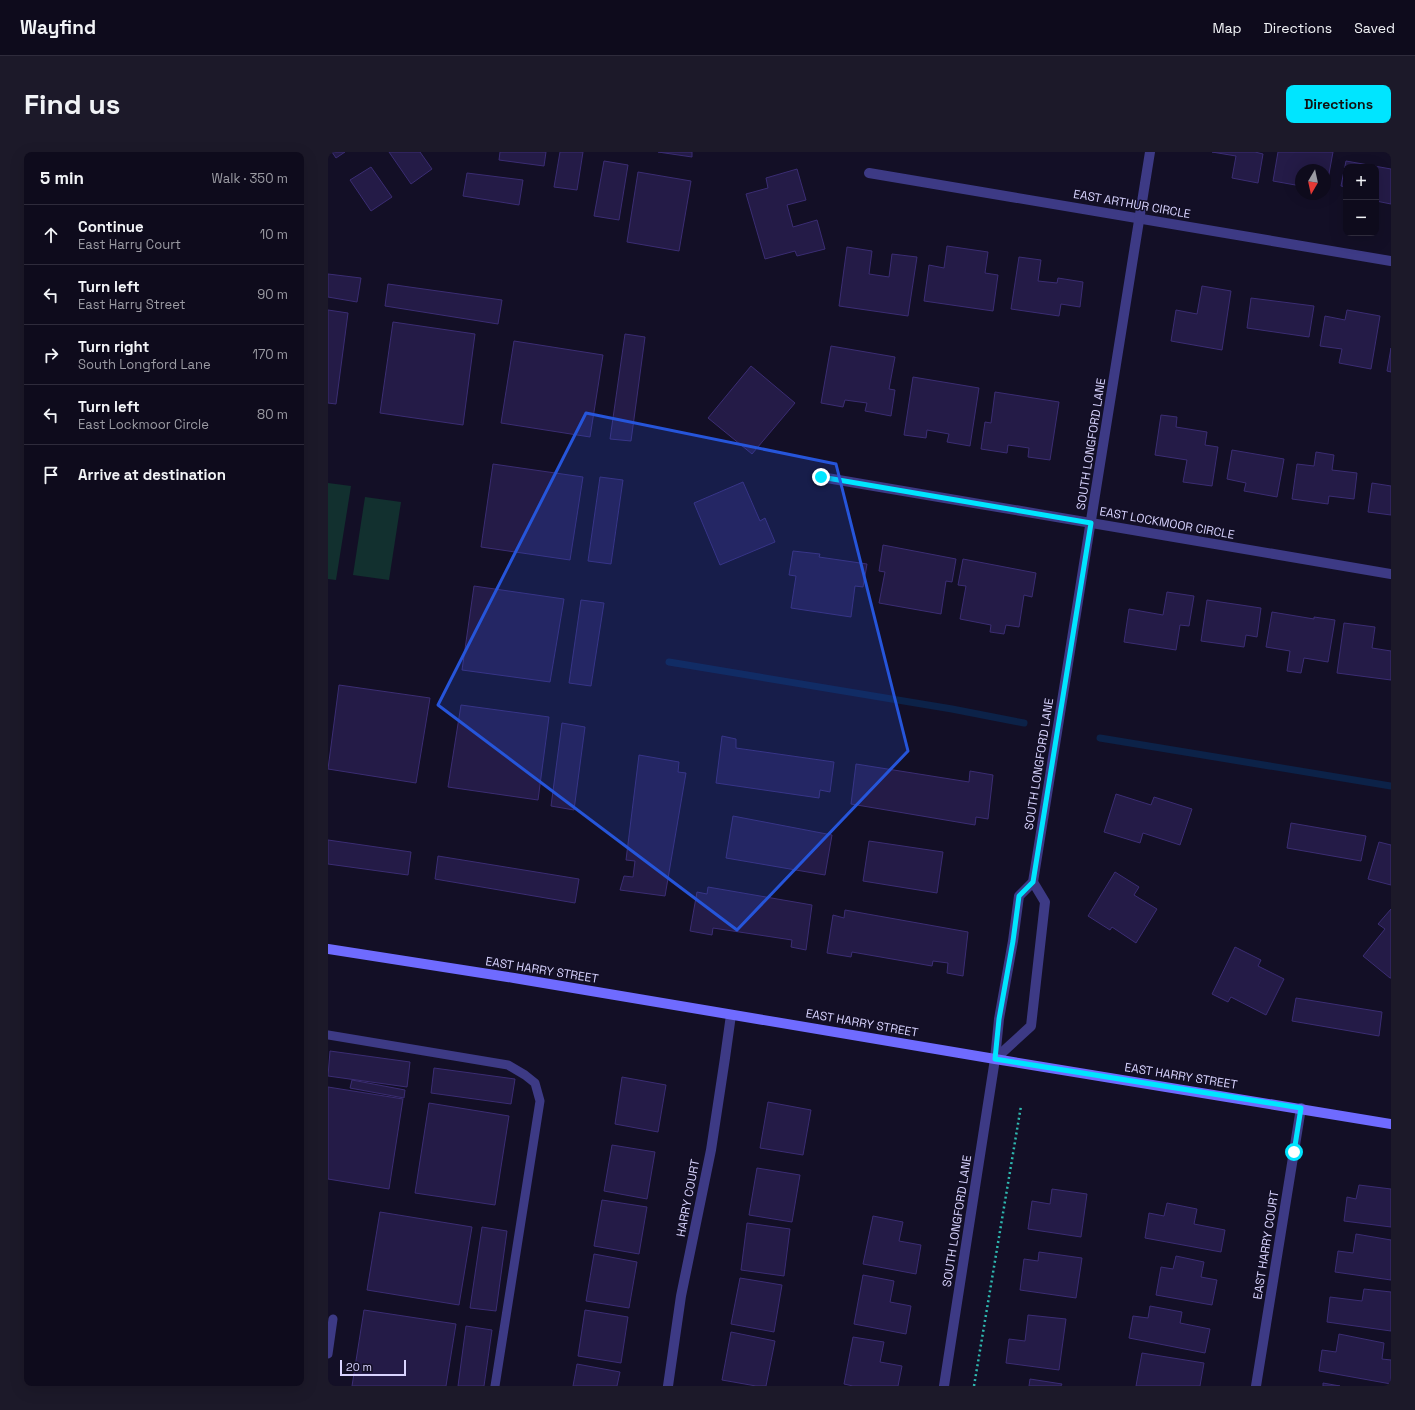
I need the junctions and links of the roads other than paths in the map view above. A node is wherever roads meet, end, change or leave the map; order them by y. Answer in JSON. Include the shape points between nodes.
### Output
{"nodes":[{"id":1,"x":1150,"y":152,"type":"edge"},
{"id":2,"x":869,"y":173,"type":"dead end"},
{"id":3,"x":1139,"y":219,"type":"junction"},
{"id":4,"x":1391,"y":261,"type":"edge"},
{"id":5,"x":821,"y":477,"type":"dead end"},
{"id":6,"x":1091,"y":523,"type":"junction"},
{"id":7,"x":1391,"y":574,"type":"edge"},
{"id":8,"x":1033,"y":882,"type":"junction"},
{"id":9,"x":328,"y":950,"type":"edge"},
{"id":10,"x":730,"y":1015,"type":"junction"},
{"id":11,"x":328,"y":1035,"type":"edge"},
{"id":12,"x":995,"y":1059,"type":"junction"},
{"id":13,"x":1301,"y":1108,"type":"junction"},
{"id":14,"x":1391,"y":1124,"type":"edge"},
{"id":15,"x":333,"y":1319,"type":"dead end"},
{"id":16,"x":328,"y":1354,"type":"edge"},
{"id":17,"x":495,"y":1386,"type":"edge"},
{"id":18,"x":668,"y":1386,"type":"edge"},
{"id":19,"x":944,"y":1386,"type":"edge"},
{"id":20,"x":1256,"y":1386,"type":"edge"}],
"edges":[{"from":1,"to":3,"type":"street","name":"SOUTH LONGFORD LANE"},
{"from":2,"to":3,"type":"street","name":"EAST ARTHUR CIRCLE"},
{"from":3,"to":4,"type":"street","name":"EAST ARTHUR CIRCLE"},
{"from":3,"to":6,"type":"street","name":"SOUTH LONGFORD LANE"},
{"from":5,"to":6,"type":"street","name":"EAST LOCKMOOR CIRCLE"},
{"from":6,"to":7,"type":"street","name":"EAST LOCKMOOR CIRCLE"},
{"from":6,"to":8,"type":"street","name":"SOUTH LONGFORD LANE"},
{"from":8,"to":12,"type":"street","name":"SOUTH LONGFORD LANE","via":[[1019,896]]},
{"from":8,"to":12,"type":"street","via":[[1045,902],[1031,1026]]},
{"from":9,"to":10,"type":"main road","name":"EAST HARRY STREET","via":[[514,978]]},
{"from":10,"to":12,"type":"main road","name":"EAST HARRY STREET"},
{"from":10,"to":18,"type":"street","name":"HARRY COURT","via":[[711,1150],[681,1296]]},
{"from":11,"to":17,"type":"lane","via":[[508,1065],[535,1083],[540,1101]]},
{"from":12,"to":13,"type":"main road","name":"EAST HARRY STREET"},
{"from":12,"to":19,"type":"street","name":"SOUTH LONGFORD LANE"},
{"from":13,"to":14,"type":"main road","name":"EAST HARRY STREET"},
{"from":13,"to":20,"type":"street","name":"EAST HARRY COURT"},
{"from":15,"to":16,"type":"lane"}]}
